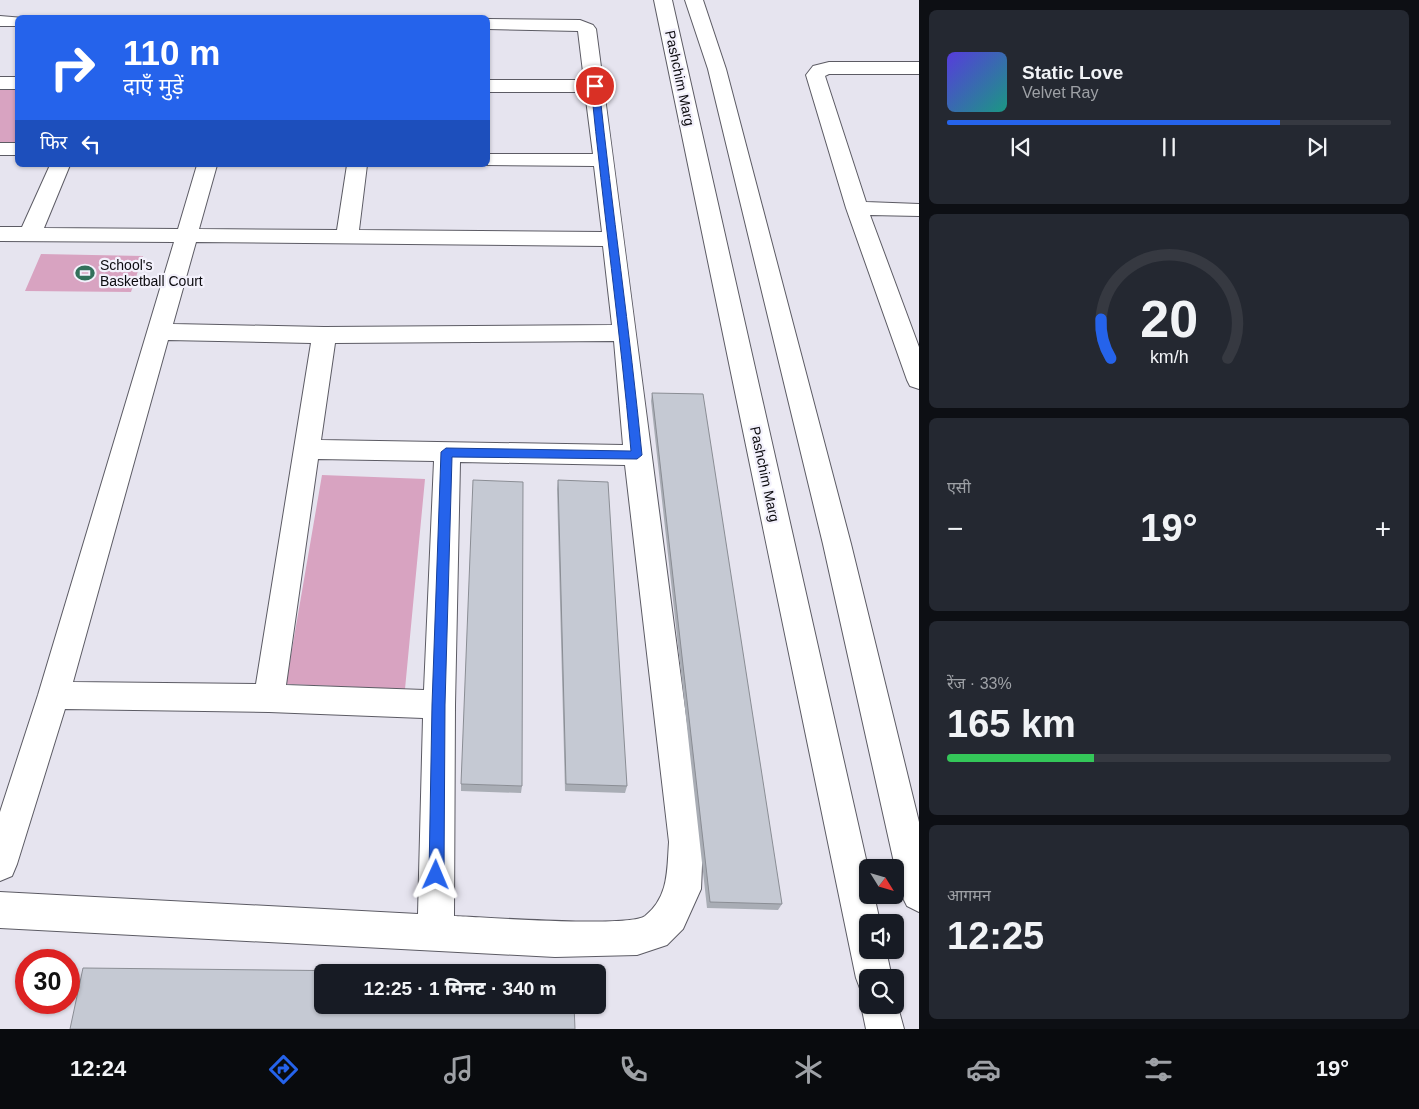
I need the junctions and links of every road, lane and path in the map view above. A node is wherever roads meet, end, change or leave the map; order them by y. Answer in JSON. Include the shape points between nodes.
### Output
{"nodes":[{"id":1,"x":663,"y":0,"type":"edge"},
{"id":2,"x":694,"y":0,"type":"edge"},
{"id":3,"x":0,"y":21,"type":"edge"},
{"id":4,"x":15,"y":21,"type":"edge"},
{"id":5,"x":490,"y":24,"type":"edge"},
{"id":6,"x":919,"y":68,"type":"edge"},
{"id":7,"x":0,"y":83,"type":"edge"},
{"id":8,"x":15,"y":83,"type":"edge"},
{"id":9,"x":490,"y":86,"type":"edge"},
{"id":10,"x":595,"y":86,"type":"junction"},
{"id":11,"x":0,"y":149,"type":"edge"},
{"id":12,"x":15,"y":150,"type":"edge"},
{"id":13,"x":490,"y":160,"type":"edge"},
{"id":14,"x":602,"y":160,"type":"junction"},
{"id":15,"x":59,"y":167,"type":"edge"},
{"id":16,"x":206,"y":167,"type":"edge"},
{"id":17,"x":357,"y":167,"type":"edge"},
{"id":18,"x":857,"y":208,"type":"junction"},
{"id":19,"x":919,"y":210,"type":"edge"},
{"id":20,"x":0,"y":234,"type":"edge"},
{"id":21,"x":30,"y":234,"type":"junction"},
{"id":22,"x":186,"y":236,"type":"junction"},
{"id":23,"x":347,"y":237,"type":"junction"},
{"id":24,"x":612,"y":239,"type":"junction"},
{"id":25,"x":158,"y":332,"type":"junction"},
{"id":26,"x":625,"y":333,"type":"junction"},
{"id":27,"x":324,"y":335,"type":"junction"},
{"id":28,"x":919,"y":380,"type":"edge"},
{"id":29,"x":307,"y":449,"type":"junction"},
{"id":30,"x":446,"y":452,"type":"junction"},
{"id":31,"x":637,"y":455,"type":"junction"},
{"id":32,"x":54,"y":695,"type":"junction"},
{"id":33,"x":269,"y":698,"type":"junction"},
{"id":34,"x":439,"y":705,"type":"junction"},
{"id":35,"x":0,"y":864,"type":"edge"},
{"id":36,"x":919,"y":894,"type":"edge"},
{"id":37,"x":0,"y":910,"type":"edge"},
{"id":38,"x":860,"y":914,"type":"edge"},
{"id":39,"x":436,"y":932,"type":"junction"},
{"id":40,"x":882,"y":1014,"type":"edge"},
{"id":41,"x":885,"y":1029,"type":"edge"}],
"edges":[{"from":1,"to":38,"type":"street","name":"Pashchim Marg"},
{"from":2,"to":36,"type":"street","via":[[717,70],[838,544]]},
{"from":3,"to":4,"type":"street"},
{"from":5,"to":10,"type":"street","via":[[584,26]]},
{"from":6,"to":18,"type":"street","via":[[829,68],[815,75]]},
{"from":7,"to":8,"type":"street"},
{"from":9,"to":10,"type":"street"},
{"from":10,"to":14,"type":"street"},
{"from":11,"to":12,"type":"street"},
{"from":13,"to":14,"type":"street"},
{"from":14,"to":24,"type":"street"},
{"from":15,"to":21,"type":"street"},
{"from":16,"to":22,"type":"street"},
{"from":17,"to":23,"type":"street"},
{"from":18,"to":19,"type":"street"},
{"from":18,"to":28,"type":"street"},
{"from":20,"to":21,"type":"street"},
{"from":21,"to":22,"type":"street"},
{"from":22,"to":23,"type":"street"},
{"from":22,"to":25,"type":"street"},
{"from":23,"to":24,"type":"street"},
{"from":24,"to":26,"type":"street"},
{"from":25,"to":27,"type":"street"},
{"from":25,"to":32,"type":"street"},
{"from":26,"to":27,"type":"street"},
{"from":26,"to":31,"type":"street"},
{"from":27,"to":29,"type":"street"},
{"from":29,"to":30,"type":"street"},
{"from":29,"to":33,"type":"street"},
{"from":30,"to":31,"type":"street"},
{"from":30,"to":34,"type":"street"},
{"from":31,"to":39,"type":"street","via":[[686,842],[683,889],[670,916],[654,932],[637,937],[554,939]]},
{"from":32,"to":33,"type":"street"},
{"from":32,"to":35,"type":"street"},
{"from":33,"to":34,"type":"street"},
{"from":34,"to":39,"type":"street"},
{"from":37,"to":39,"type":"street"},
{"from":40,"to":41,"type":"street"}]}
